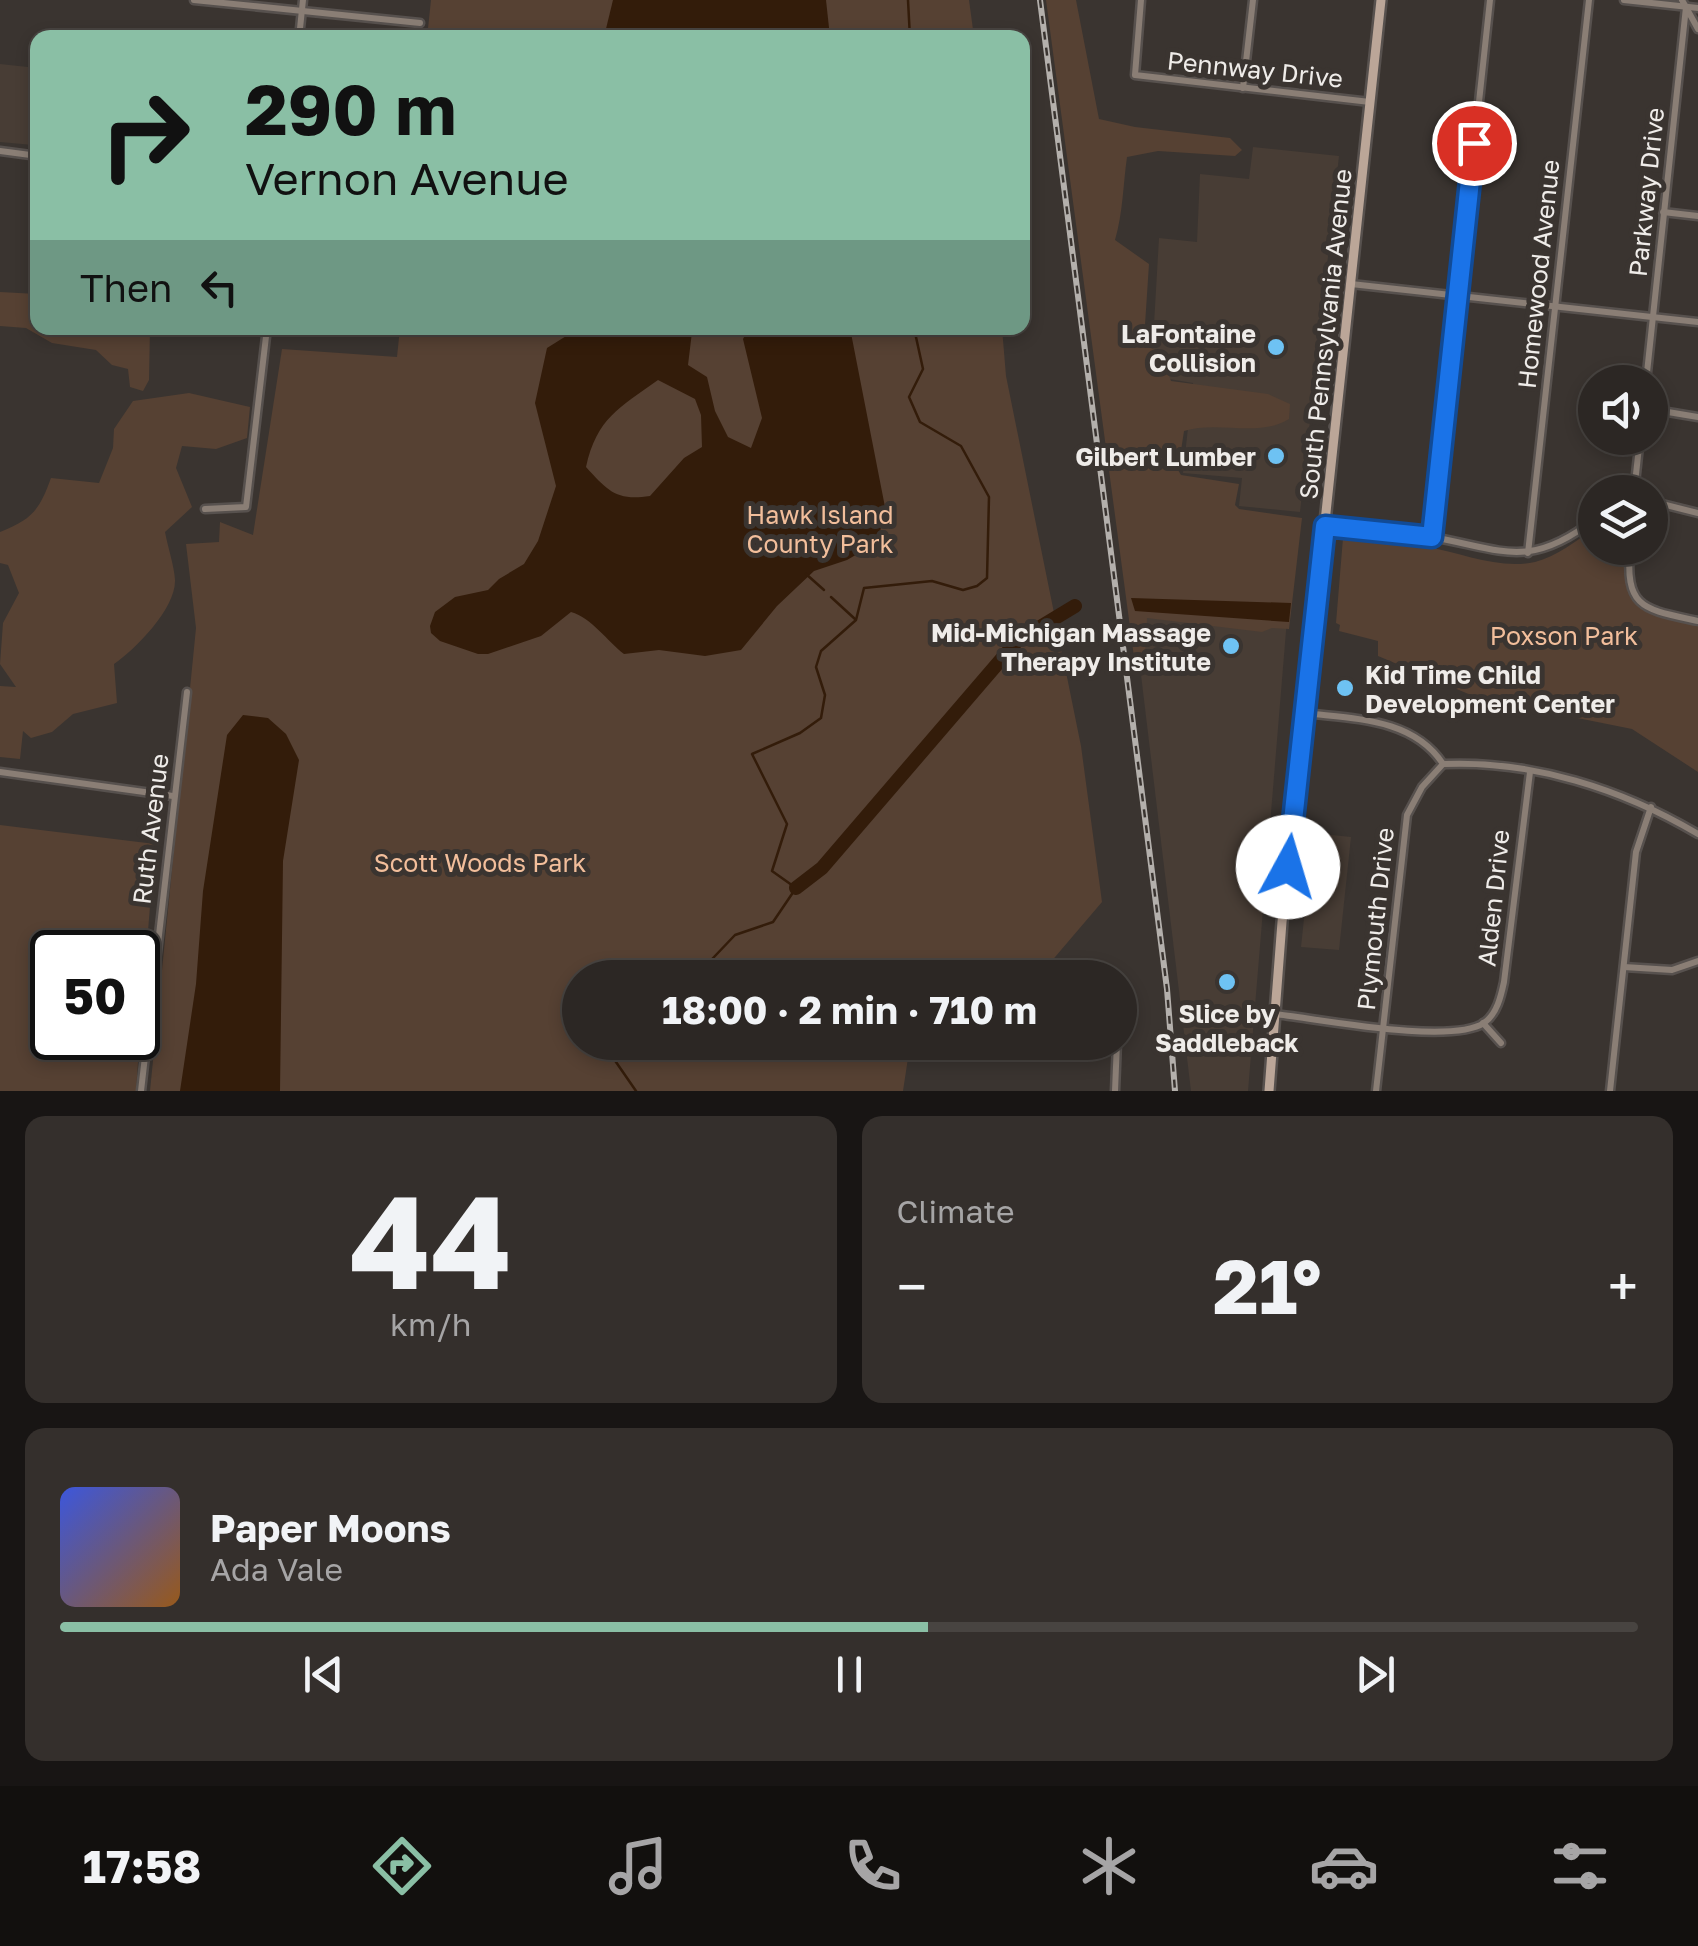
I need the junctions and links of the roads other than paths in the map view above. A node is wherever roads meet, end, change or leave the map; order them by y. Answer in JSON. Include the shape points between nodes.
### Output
{"nodes":[{"id":1,"x":194,"y":0,"type":"edge"},
{"id":2,"x":303,"y":0,"type":"edge"},
{"id":3,"x":1141,"y":0,"type":"edge"},
{"id":4,"x":1253,"y":0,"type":"edge"},
{"id":5,"x":1381,"y":0,"type":"edge"},
{"id":6,"x":1490,"y":0,"type":"edge"},
{"id":7,"x":1589,"y":0,"type":"edge"},
{"id":8,"x":1624,"y":0,"type":"edge"},
{"id":9,"x":1684,"y":3,"type":"edge"},
{"id":10,"x":1698,"y":8,"type":"edge"},
{"id":11,"x":302,"y":11,"type":"junction"},
{"id":12,"x":420,"y":23,"type":"dead end"},
{"id":13,"x":1698,"y":29,"type":"edge"},
{"id":14,"x":300,"y":30,"type":"edge"},
{"id":15,"x":1243,"y":88,"type":"junction"},
{"id":16,"x":1370,"y":102,"type":"junction"},
{"id":17,"x":0,"y":151,"type":"edge"},
{"id":18,"x":30,"y":155,"type":"edge"},
{"id":19,"x":1664,"y":212,"type":"junction"},
{"id":20,"x":1698,"y":216,"type":"edge"},
{"id":21,"x":1351,"y":284,"type":"junction"},
{"id":22,"x":1458,"y":296,"type":"junction"},
{"id":23,"x":1555,"y":306,"type":"junction"},
{"id":24,"x":1652,"y":317,"type":"junction"},
{"id":25,"x":1698,"y":322,"type":"edge"},
{"id":26,"x":266,"y":335,"type":"edge"},
{"id":27,"x":1648,"y":365,"type":"edge"},
{"id":28,"x":1668,"y":412,"type":"edge"},
{"id":29,"x":1698,"y":418,"type":"edge"},
{"id":30,"x":1668,"y":506,"type":"edge"},
{"id":31,"x":205,"y":509,"type":"dead end"},
{"id":32,"x":1698,"y":513,"type":"edge"},
{"id":33,"x":1325,"y":526,"type":"junction"},
{"id":34,"x":1578,"y":531,"type":"edge"},
{"id":35,"x":1432,"y":537,"type":"junction"},
{"id":36,"x":1528,"y":553,"type":"junction"},
{"id":37,"x":1629,"y":565,"type":"edge"},
{"id":38,"x":1698,"y":621,"type":"edge"},
{"id":39,"x":187,"y":692,"type":"dead end"},
{"id":40,"x":1305,"y":712,"type":"junction"},
{"id":41,"x":1443,"y":764,"type":"junction"},
{"id":42,"x":0,"y":772,"type":"edge"},
{"id":43,"x":1530,"y":772,"type":"junction"},
{"id":44,"x":173,"y":796,"type":"junction"},
{"id":45,"x":1652,"y":808,"type":"junction"},
{"id":46,"x":1698,"y":834,"type":"edge"},
{"id":47,"x":1698,"y":961,"type":"edge"},
{"id":48,"x":1624,"y":967,"type":"junction"},
{"id":49,"x":1275,"y":1014,"type":"junction"},
{"id":50,"x":1483,"y":1023,"type":"junction"},
{"id":51,"x":1383,"y":1026,"type":"junction"},
{"id":52,"x":1501,"y":1043,"type":"dead end"},
{"id":53,"x":1117,"y":1060,"type":"edge"},
{"id":54,"x":142,"y":1091,"type":"edge"},
{"id":55,"x":1116,"y":1091,"type":"edge"},
{"id":56,"x":1269,"y":1091,"type":"edge"},
{"id":57,"x":1376,"y":1091,"type":"edge"},
{"id":58,"x":1610,"y":1091,"type":"edge"}],
"edges":[{"from":1,"to":11,"type":"street"},
{"from":2,"to":11,"type":"street"},
{"from":3,"to":15,"type":"street","name":"Pennway Drive","via":[[1136,75]]},
{"from":4,"to":15,"type":"street"},
{"from":5,"to":16,"type":"main road","name":"South Pennsylvania Avenue"},
{"from":6,"to":22,"type":"street"},
{"from":7,"to":23,"type":"street","name":"Homewood Avenue"},
{"from":8,"to":9,"type":"street"},
{"from":9,"to":10,"type":"street"},
{"from":9,"to":13,"type":"street"},
{"from":9,"to":19,"type":"street","name":"Parkway Drive"},
{"from":11,"to":12,"type":"street"},
{"from":11,"to":14,"type":"street"},
{"from":15,"to":16,"type":"street","name":"Pennway Drive"},
{"from":16,"to":21,"type":"main road","name":"South Pennsylvania Avenue"},
{"from":17,"to":18,"type":"street"},
{"from":19,"to":20,"type":"street"},
{"from":19,"to":24,"type":"street","name":"Parkway Drive"},
{"from":21,"to":22,"type":"street"},
{"from":21,"to":33,"type":"main road","name":"South Pennsylvania Avenue"},
{"from":22,"to":23,"type":"street"},
{"from":22,"to":35,"type":"street"},
{"from":23,"to":24,"type":"street"},
{"from":23,"to":36,"type":"street","name":"Homewood Avenue"},
{"from":24,"to":25,"type":"street"},
{"from":24,"to":27,"type":"street","name":"Parkway Drive"},
{"from":26,"to":31,"type":"street","via":[[246,507]]},
{"from":28,"to":29,"type":"street"},
{"from":30,"to":32,"type":"street"},
{"from":33,"to":35,"type":"street"},
{"from":33,"to":40,"type":"main road","name":"South Pennsylvania Avenue"},
{"from":34,"to":36,"type":"street"},
{"from":35,"to":36,"type":"street"},
{"from":37,"to":38,"type":"street","via":[[1636,599]]},
{"from":39,"to":44,"type":"street","name":"Ruth Avenue"},
{"from":40,"to":41,"type":"street","via":[[1392,726],[1424,742]]},
{"from":40,"to":49,"type":"main road","name":"South Pennsylvania Avenue"},
{"from":41,"to":43,"type":"street"},
{"from":41,"to":51,"type":"street","name":"Plymouth Drive","via":[[1406,814]]},
{"from":42,"to":44,"type":"street"},
{"from":43,"to":45,"type":"street"},
{"from":43,"to":50,"type":"street","name":"Alden Drive","via":[[1504,982]]},
{"from":44,"to":54,"type":"street","name":"Ruth Avenue"},
{"from":45,"to":46,"type":"street"},
{"from":45,"to":48,"type":"street","via":[[1636,852]]},
{"from":47,"to":48,"type":"street","via":[[1672,970]]},
{"from":48,"to":58,"type":"street"},
{"from":49,"to":51,"type":"street"},
{"from":49,"to":56,"type":"main road","name":"South Pennsylvania Avenue"},
{"from":50,"to":51,"type":"street","via":[[1453,1033]]},
{"from":50,"to":52,"type":"street"},
{"from":51,"to":57,"type":"street","name":"Plymouth Drive"},
{"from":53,"to":55,"type":"street"}]}
